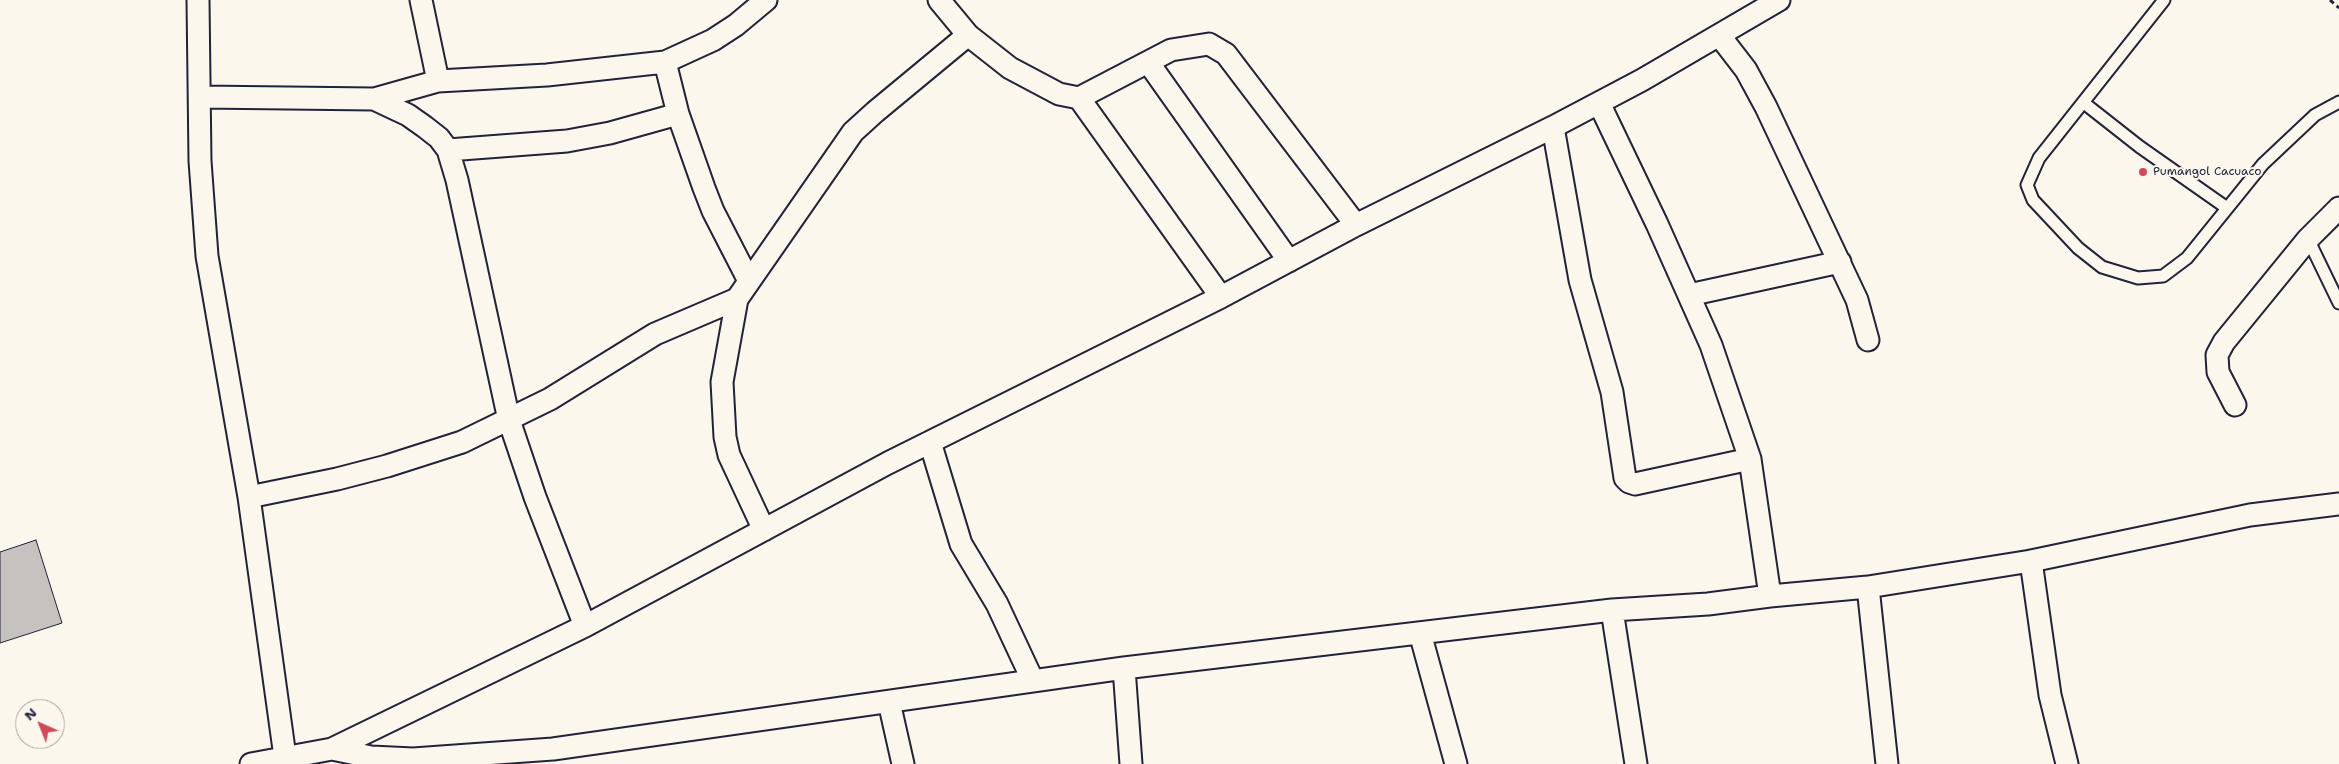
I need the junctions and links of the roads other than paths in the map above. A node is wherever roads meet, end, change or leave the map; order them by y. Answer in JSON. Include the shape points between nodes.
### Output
{"nodes":[{"id":1,"x":198,"y":0,"type":"edge"},
{"id":2,"x":421,"y":0,"type":"edge"},
{"id":3,"x":766,"y":0,"type":"edge"},
{"id":4,"x":940,"y":0,"type":"edge"},
{"id":5,"x":1780,"y":0,"type":"edge"},
{"id":6,"x":2164,"y":0,"type":"edge"},
{"id":7,"x":968,"y":35,"type":"junction"},
{"id":8,"x":1719,"y":35,"type":"junction"},
{"id":9,"x":665,"y":62,"type":"junction"},
{"id":10,"x":1148,"y":62,"type":"junction"},
{"id":11,"x":438,"y":81,"type":"junction"},
{"id":12,"x":201,"y":97,"type":"junction"},
{"id":13,"x":1079,"y":98,"type":"junction"},
{"id":14,"x":374,"y":99,"type":"junction"},
{"id":15,"x":2339,"y":102,"type":"edge"},
{"id":16,"x":1599,"y":103,"type":"junction"},
{"id":17,"x":2084,"y":103,"type":"junction"},
{"id":18,"x":678,"y":114,"type":"junction"},
{"id":19,"x":1553,"y":127,"type":"junction"},
{"id":20,"x":448,"y":150,"type":"junction"},
{"id":21,"x":2228,"y":208,"type":"junction"},
{"id":22,"x":2339,"y":208,"type":"edge"},
{"id":23,"x":1356,"y":226,"type":"junction"},
{"id":24,"x":2308,"y":240,"type":"junction"},
{"id":25,"x":1289,"y":261,"type":"junction"},
{"id":26,"x":1840,"y":262,"type":"junction"},
{"id":27,"x":750,"y":281,"type":"junction"},
{"id":28,"x":1689,"y":295,"type":"junction"},
{"id":29,"x":1221,"y":297,"type":"junction"},
{"id":30,"x":737,"y":299,"type":"junction"},
{"id":31,"x":2339,"y":303,"type":"edge"},
{"id":32,"x":1868,"y":340,"type":"dead end"},
{"id":33,"x":2235,"y":405,"type":"dead end"},
{"id":34,"x":509,"y":420,"type":"junction"},
{"id":35,"x":930,"y":442,"type":"junction"},
{"id":36,"x":1750,"y":459,"type":"junction"},
{"id":37,"x":250,"y":497,"type":"junction"},
{"id":38,"x":2339,"y":504,"type":"edge"},
{"id":39,"x":764,"y":530,"type":"junction"},
{"id":40,"x":2031,"y":561,"type":"junction"},
{"id":41,"x":1868,"y":587,"type":"junction"},
{"id":42,"x":1770,"y":596,"type":"junction"},
{"id":43,"x":1612,"y":610,"type":"junction"},
{"id":44,"x":585,"y":626,"type":"junction"},
{"id":45,"x":1420,"y":632,"type":"junction"},
{"id":46,"x":1124,"y":668,"type":"junction"},
{"id":47,"x":1033,"y":681,"type":"junction"},
{"id":48,"x":889,"y":702,"type":"junction"},
{"id":49,"x":332,"y":749,"type":"junction"},
{"id":50,"x":554,"y":756,"type":"edge"},
{"id":51,"x":286,"y":761,"type":"edge"},
{"id":52,"x":251,"y":764,"type":"edge"},
{"id":53,"x":903,"y":764,"type":"edge"},
{"id":54,"x":1131,"y":764,"type":"edge"},
{"id":55,"x":1456,"y":764,"type":"edge"},
{"id":56,"x":1636,"y":764,"type":"edge"},
{"id":57,"x":1887,"y":764,"type":"edge"},
{"id":58,"x":2067,"y":764,"type":"edge"}],
"edges":[{"from":1,"to":12,"type":"street"},
{"from":2,"to":11,"type":"street"},
{"from":3,"to":9,"type":"street","via":[[713,40]]},
{"from":4,"to":7,"type":"street"},
{"from":5,"to":8,"type":"street"},
{"from":6,"to":17,"type":"lane"},
{"from":7,"to":13,"type":"street","via":[[1024,78],[1059,94]]},
{"from":7,"to":27,"type":"street","via":[[853,132]]},
{"from":8,"to":16,"type":"street"},
{"from":8,"to":26,"type":"street","via":[[1746,70],[1766,107]]},
{"from":9,"to":11,"type":"street","via":[[547,75]]},
{"from":9,"to":18,"type":"street"},
{"from":10,"to":13,"type":"street"},
{"from":10,"to":23,"type":"street","via":[[1171,50],[1193,45],[1209,44],[1226,54]]},
{"from":10,"to":25,"type":"street"},
{"from":11,"to":14,"type":"street"},
{"from":12,"to":14,"type":"street"},
{"from":12,"to":37,"type":"street","via":[[200,161],[207,256]]},
{"from":13,"to":29,"type":"street"},
{"from":14,"to":20,"type":"street","via":[[408,115],[439,138]]},
{"from":15,"to":21,"type":"lane","via":[[2315,115],[2263,164]]},
{"from":16,"to":19,"type":"street"},
{"from":16,"to":28,"type":"street"},
{"from":17,"to":21,"type":"lane"},
{"from":17,"to":21,"type":"lane","via":[[2039,158],[2027,185],[2033,200],[2078,248],[2102,267],[2138,278],[2163,276],[2187,258]]},
{"from":18,"to":20,"type":"street","via":[[567,141]]},
{"from":18,"to":27,"type":"street","via":[[713,211]]},
{"from":19,"to":23,"type":"street"},
{"from":19,"to":36,"type":"street","via":[[1580,280],[1612,392],[1625,478],[1635,484]]},
{"from":20,"to":34,"type":"street"},
{"from":22,"to":24,"type":"street"},
{"from":23,"to":25,"type":"street"},
{"from":24,"to":31,"type":"lane"},
{"from":24,"to":33,"type":"street","via":[[2224,342],[2217,356],[2218,372]]},
{"from":25,"to":29,"type":"street"},
{"from":26,"to":28,"type":"street"},
{"from":26,"to":32,"type":"street","via":[[1857,300]]},
{"from":27,"to":30,"type":"street"},
{"from":28,"to":36,"type":"street","via":[[1711,346]]},
{"from":29,"to":35,"type":"street"},
{"from":30,"to":34,"type":"street","via":[[655,334],[550,399]]},
{"from":30,"to":39,"type":"street","via":[[722,382],[724,437],[729,455]]},
{"from":34,"to":37,"type":"street","via":[[462,442],[387,466],[337,480]]},
{"from":34,"to":44,"type":"street","via":[[538,506]]},
{"from":35,"to":39,"type":"street"},
{"from":35,"to":47,"type":"street","via":[[961,544],[997,604]]},
{"from":36,"to":42,"type":"street"},
{"from":37,"to":51,"type":"street"},
{"from":38,"to":40,"type":"street","via":[[2226,519]]},
{"from":39,"to":44,"type":"street"},
{"from":40,"to":41,"type":"street"},
{"from":40,"to":58,"type":"street","via":[[2050,695]]},
{"from":41,"to":42,"type":"street"},
{"from":41,"to":57,"type":"street"},
{"from":42,"to":43,"type":"street"},
{"from":43,"to":45,"type":"street"},
{"from":43,"to":56,"type":"street"},
{"from":44,"to":49,"type":"street"},
{"from":45,"to":46,"type":"street"},
{"from":45,"to":55,"type":"street"},
{"from":46,"to":47,"type":"street"},
{"from":46,"to":54,"type":"street"},
{"from":47,"to":48,"type":"street"},
{"from":48,"to":50,"type":"street"},
{"from":48,"to":53,"type":"street"},
{"from":49,"to":50,"type":"street","via":[[413,759]]},
{"from":49,"to":51,"type":"street"},
{"from":51,"to":52,"type":"street"}]}
